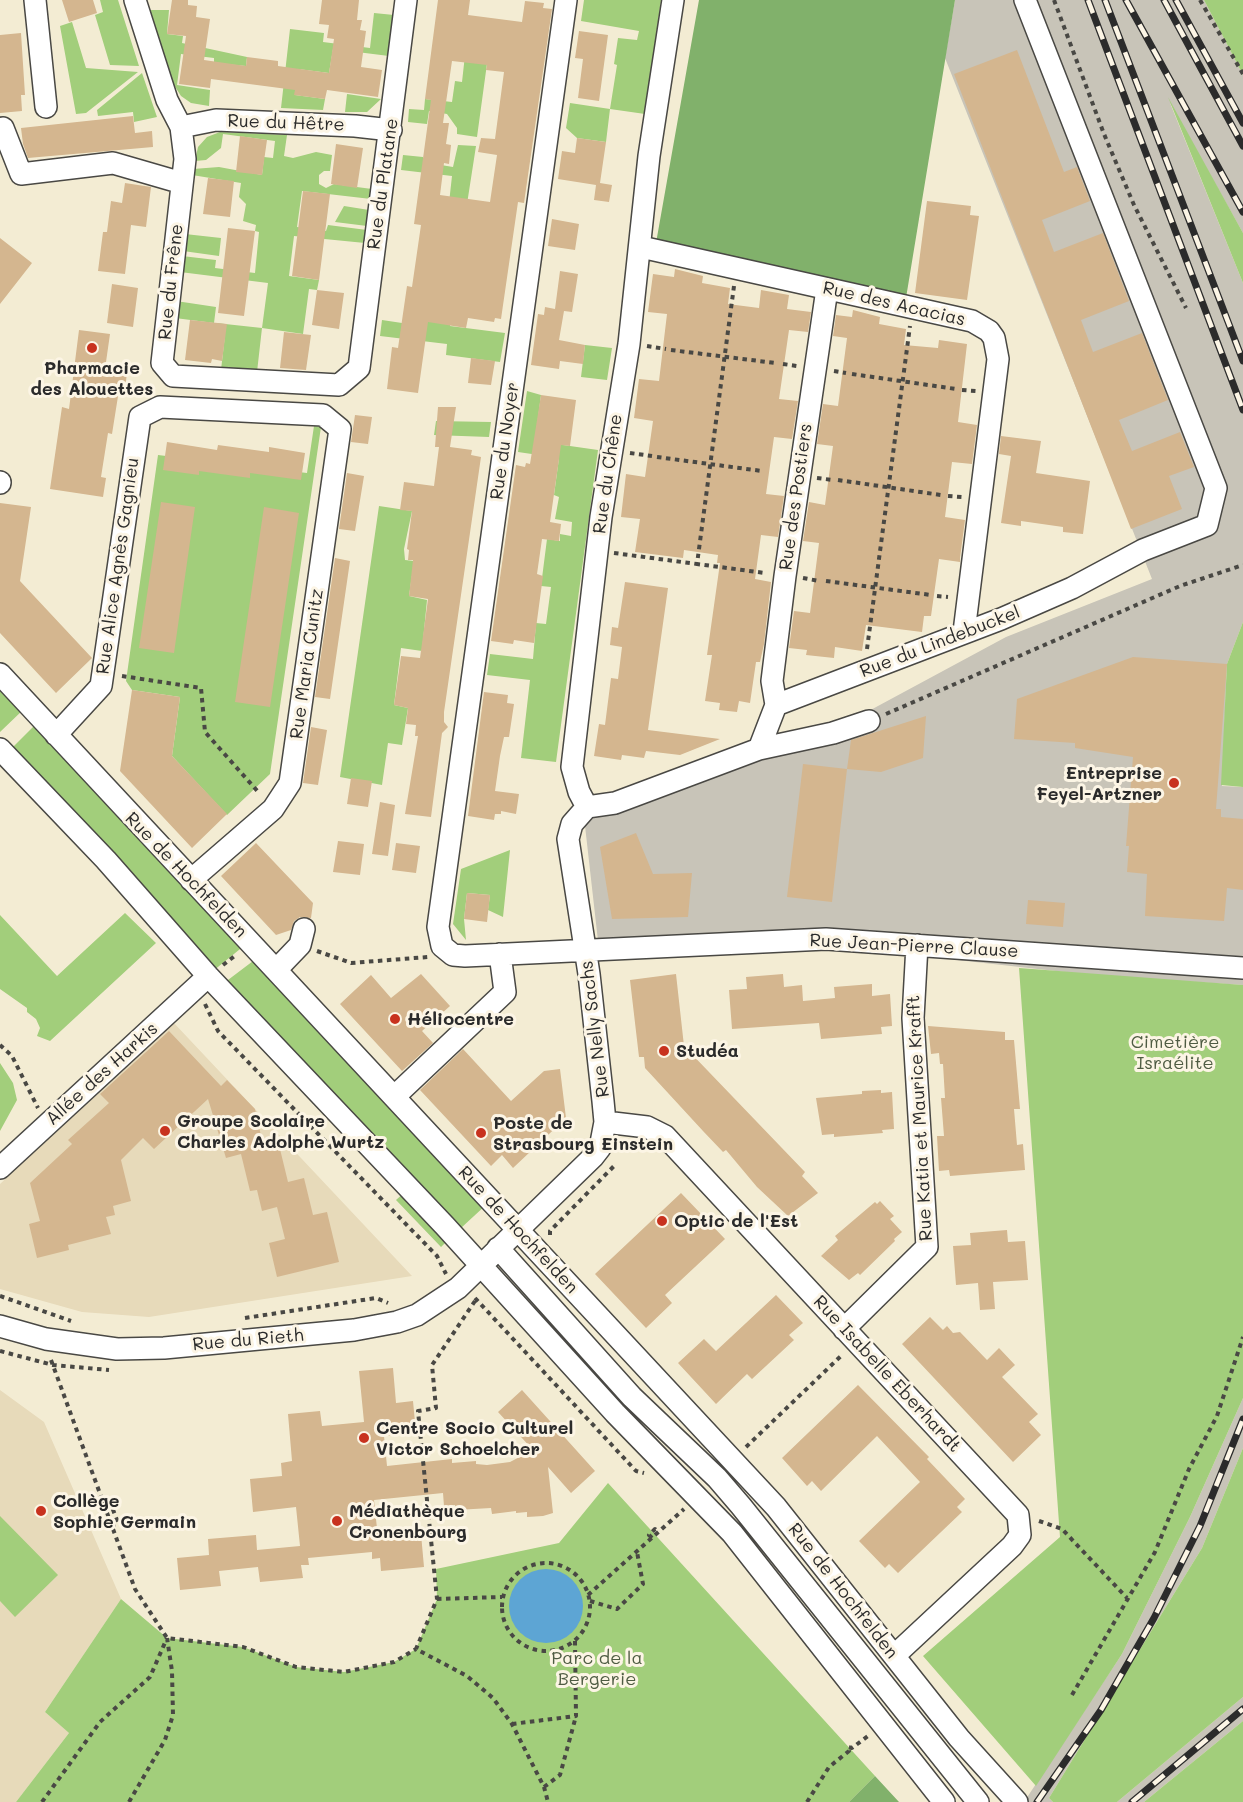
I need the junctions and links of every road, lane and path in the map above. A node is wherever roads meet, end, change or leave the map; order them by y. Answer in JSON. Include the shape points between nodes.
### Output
{"nodes":[{"id":1,"x":35,"y":0,"type":"edge"},
{"id":2,"x":135,"y":0,"type":"edge"},
{"id":3,"x":406,"y":0,"type":"edge"},
{"id":4,"x":567,"y":0,"type":"edge"},
{"id":5,"x":673,"y":0,"type":"edge"},
{"id":6,"x":1025,"y":0,"type":"edge"},
{"id":7,"x":1054,"y":0,"type":"edge"},
{"id":8,"x":1200,"y":0,"type":"edge"},
{"id":9,"x":1243,"y":74,"type":"edge"},
{"id":10,"x":46,"y":107,"type":"dead end"},
{"id":11,"x":181,"y":127,"type":"junction"},
{"id":12,"x":3,"y":128,"type":"dead end"},
{"id":13,"x":391,"y":130,"type":"junction"},
{"id":14,"x":182,"y":183,"type":"junction"},
{"id":15,"x":640,"y":247,"type":"junction"},
{"id":16,"x":736,"y":268,"type":"junction"},
{"id":17,"x":827,"y":289,"type":"junction"},
{"id":18,"x":912,"y":308,"type":"junction"},
{"id":19,"x":1186,"y":308,"type":"dead end"},
{"id":20,"x":671,"y":350,"type":"dead end"},
{"id":21,"x":725,"y":357,"type":"junction"},
{"id":22,"x":775,"y":363,"type":"dead end"},
{"id":23,"x":359,"y":368,"type":"joint"},
{"id":24,"x":852,"y":374,"type":"dead end"},
{"id":25,"x":903,"y":381,"type":"junction"},
{"id":26,"x":956,"y":389,"type":"dead end"},
{"id":27,"x":323,"y":415,"type":"joint"},
{"id":28,"x":657,"y":457,"type":"dead end"},
{"id":29,"x":710,"y":464,"type":"junction"},
{"id":30,"x":762,"y":471,"type":"dead end"},
{"id":31,"x":838,"y":480,"type":"dead end"},
{"id":32,"x":888,"y":489,"type":"junction"},
{"id":33,"x":941,"y":495,"type":"dead end"},
{"id":34,"x":597,"y":551,"type":"junction"},
{"id":35,"x":697,"y":564,"type":"junction"},
{"id":36,"x":1243,"y":565,"type":"edge"},
{"id":37,"x":785,"y":576,"type":"junction"},
{"id":38,"x":819,"y":581,"type":"dead end"},
{"id":39,"x":826,"y":581,"type":"dead end"},
{"id":40,"x":874,"y":587,"type":"junction"},
{"id":41,"x":931,"y":595,"type":"dead end"},
{"id":42,"x":964,"y":632,"type":"junction"},
{"id":43,"x":861,"y":654,"type":"dead end"},
{"id":44,"x":103,"y":673,"type":"junction"},
{"id":45,"x":0,"y":674,"type":"edge"},
{"id":46,"x":776,"y":705,"type":"junction"},
{"id":47,"x":869,"y":721,"type":"joint"},
{"id":48,"x":56,"y":735,"type":"junction"},
{"id":49,"x":0,"y":749,"type":"edge"},
{"id":50,"x":759,"y":749,"type":"junction"},
{"id":51,"x":587,"y":807,"type":"junction"},
{"id":52,"x":273,"y":808,"type":"junction"},
{"id":53,"x":191,"y":880,"type":"junction"},
{"id":54,"x":302,"y":937,"type":"joint"},
{"id":55,"x":251,"y":943,"type":"junction"},
{"id":56,"x":584,"y":944,"type":"junction"},
{"id":57,"x":917,"y":945,"type":"junction"},
{"id":58,"x":453,"y":954,"type":"junction"},
{"id":59,"x":500,"y":954,"type":"junction"},
{"id":60,"x":1243,"y":968,"type":"edge"},
{"id":61,"x":276,"y":970,"type":"junction"},
{"id":62,"x":206,"y":978,"type":"junction"},
{"id":63,"x":0,"y":1044,"type":"edge"},
{"id":64,"x":395,"y":1096,"type":"junction"},
{"id":65,"x":605,"y":1122,"type":"junction"},
{"id":66,"x":46,"y":1125,"type":"junction"},
{"id":67,"x":0,"y":1168,"type":"edge"},
{"id":68,"x":518,"y":1228,"type":"junction"},
{"id":69,"x":498,"y":1248,"type":"junction"},
{"id":70,"x":437,"y":1256,"type":"dead end"},
{"id":71,"x":480,"y":1265,"type":"junction"},
{"id":72,"x":441,"y":1280,"type":"dead end"},
{"id":73,"x":0,"y":1296,"type":"edge"},
{"id":74,"x":398,"y":1307,"type":"dead end"},
{"id":75,"x":238,"y":1319,"type":"dead end"},
{"id":76,"x":75,"y":1322,"type":"dead end"},
{"id":77,"x":0,"y":1326,"type":"edge"},
{"id":78,"x":850,"y":1335,"type":"junction"},
{"id":79,"x":1243,"y":1337,"type":"edge"},
{"id":80,"x":46,"y":1339,"type":"junction"},
{"id":81,"x":735,"y":1461,"type":"junction"},
{"id":82,"x":653,"y":1474,"type":"dead end"},
{"id":83,"x":677,"y":1500,"type":"dead end"},
{"id":84,"x":692,"y":1502,"type":"junction"},
{"id":85,"x":692,"y":1516,"type":"dead end"},
{"id":86,"x":164,"y":1518,"type":"dead end"},
{"id":87,"x":1019,"y":1519,"type":"junction"},
{"id":88,"x":111,"y":1525,"type":"junction"},
{"id":89,"x":637,"y":1551,"type":"junction"},
{"id":90,"x":502,"y":1597,"type":"junction"},
{"id":91,"x":589,"y":1598,"type":"junction"},
{"id":92,"x":1127,"y":1598,"type":"junction"},
{"id":93,"x":437,"y":1599,"type":"junction"},
{"id":94,"x":167,"y":1638,"type":"junction"},
{"id":95,"x":575,"y":1641,"type":"junction"},
{"id":96,"x":416,"y":1649,"type":"junction"},
{"id":97,"x":894,"y":1656,"type":"junction"},
{"id":98,"x":1072,"y":1695,"type":"dead end"},
{"id":99,"x":576,"y":1716,"type":"junction"},
{"id":100,"x":512,"y":1724,"type":"junction"},
{"id":101,"x":871,"y":1734,"type":"dead end"},
{"id":102,"x":544,"y":1787,"type":"junction"},
{"id":103,"x":42,"y":1802,"type":"edge"},
{"id":104,"x":129,"y":1802,"type":"edge"},
{"id":105,"x":548,"y":1802,"type":"edge"},
{"id":106,"x":807,"y":1802,"type":"edge"},
{"id":107,"x":944,"y":1802,"type":"edge"},
{"id":108,"x":978,"y":1802,"type":"edge"},
{"id":109,"x":1017,"y":1802,"type":"edge"}],
"edges":[{"from":1,"to":10,"type":"street"},
{"from":2,"to":11,"type":"street","name":"Rue du Frêne","via":[[167,100]]},
{"from":3,"to":13,"type":"street","name":"Rue du Platane"},
{"from":4,"to":58,"type":"street","name":"Rue du Noyer","via":[[438,927],[442,946]]},
{"from":5,"to":15,"type":"street","name":"Rue du Chêne"},
{"from":6,"to":42,"type":"street","name":"Rue du Lindebuckel","via":[[1216,488],[1207,525],[1143,550],[1049,598]]},
{"from":7,"to":19,"type":"path","via":[[1134,205]]},
{"from":8,"to":9,"type":"path"},
{"from":11,"to":13,"type":"street","name":"Rue du Hêtre","via":[[216,120]]},
{"from":11,"to":14,"type":"street","name":"Rue du Frêne","via":[[185,159]]},
{"from":12,"to":14,"type":"street","via":[[21,174],[113,163]]},
{"from":13,"to":23,"type":"street","name":"Rue du Platane"},
{"from":14,"to":23,"type":"street","name":"Rue du Frêne","via":[[162,363],[173,376],[339,386]]},
{"from":15,"to":16,"type":"street","name":"Rue des Acacias"},
{"from":15,"to":34,"type":"street","name":"Rue du Chêne"},
{"from":16,"to":17,"type":"street","name":"Rue des Acacias"},
{"from":16,"to":21,"type":"path"},
{"from":17,"to":18,"type":"street","name":"Rue des Acacias"},
{"from":17,"to":37,"type":"street","name":"Rue des Postiers"},
{"from":18,"to":25,"type":"path"},
{"from":18,"to":42,"type":"street","name":"Rue des Acacias","via":[[982,325],[997,348],[994,400]]},
{"from":20,"to":21,"type":"path"},
{"from":21,"to":22,"type":"path"},
{"from":21,"to":29,"type":"path"},
{"from":24,"to":25,"type":"path"},
{"from":25,"to":26,"type":"path"},
{"from":25,"to":32,"type":"path"},
{"from":27,"to":44,"type":"street","name":"Rue Alice Agnès Gagnieu","via":[[160,407],[140,417]]},
{"from":27,"to":52,"type":"street","name":"Rue Maria Cunitz","via":[[340,429],[290,783]]},
{"from":28,"to":29,"type":"path"},
{"from":29,"to":30,"type":"path"},
{"from":29,"to":35,"type":"path"},
{"from":31,"to":32,"type":"path"},
{"from":32,"to":33,"type":"path"},
{"from":32,"to":40,"type":"path"},
{"from":34,"to":35,"type":"path"},
{"from":34,"to":51,"type":"street","name":"Rue du Chêne","via":[[572,767]]},
{"from":35,"to":37,"type":"path"},
{"from":36,"to":47,"type":"path","via":[[1180,586]]},
{"from":37,"to":38,"type":"path"},
{"from":37,"to":46,"type":"street","name":"Rue des Postiers","via":[[772,681]]},
{"from":39,"to":40,"type":"path"},
{"from":40,"to":41,"type":"path"},
{"from":40,"to":43,"type":"path","via":[[866,655]]},
{"from":42,"to":46,"type":"street","name":"Rue du Lindebuckel"},
{"from":44,"to":48,"type":"street","name":"Rue Alice Agnès Gagnieu","via":[[101,686]]},
{"from":44,"to":52,"type":"path","via":[[201,688],[205,732]]},
{"from":45,"to":48,"type":"street","name":"Rue de Hochfelden"},
{"from":46,"to":50,"type":"street"},
{"from":47,"to":50,"type":"street"},
{"from":48,"to":53,"type":"street","name":"Rue de Hochfelden"},
{"from":49,"to":62,"type":"street","via":[[106,860]]},
{"from":50,"to":51,"type":"street","via":[[615,803]]},
{"from":51,"to":56,"type":"street","via":[[572,824],[568,839]]},
{"from":52,"to":53,"type":"street","name":"Rue Maria Cunitz"},
{"from":53,"to":55,"type":"street","name":"Rue de Hochfelden"},
{"from":54,"to":58,"type":"path","via":[[351,963]]},
{"from":54,"to":61,"type":"street"},
{"from":55,"to":61,"type":"street","name":"Rue de Hochfelden"},
{"from":55,"to":62,"type":"path"},
{"from":56,"to":57,"type":"street","name":"Rue Jean-Pierre Clause","via":[[826,939]]},
{"from":56,"to":59,"type":"street","name":"Rue Jean-Pierre Clause"},
{"from":56,"to":65,"type":"street","name":"Rue Nelly Sachs"},
{"from":57,"to":60,"type":"street","name":"Rue Jean-Pierre Clause"},
{"from":57,"to":78,"type":"street","name":"Rue Katia et Maurice Krafft","via":[[913,1018],[927,1248]]},
{"from":58,"to":59,"type":"street","name":"Rue Jean-Pierre Clause"},
{"from":59,"to":64,"type":"street","via":[[505,992]]},
{"from":61,"to":64,"type":"street","name":"Rue de Hochfelden"},
{"from":62,"to":66,"type":"street","name":"Allée des Harkis"},
{"from":62,"to":71,"type":"street"},
{"from":63,"to":66,"type":"path","via":[[12,1056]]},
{"from":64,"to":68,"type":"street","name":"Rue de Hochfelden"},
{"from":65,"to":68,"type":"street","name":"Rue Nelly Sachs","via":[[604,1136],[593,1157]]},
{"from":65,"to":78,"type":"street","name":"Rue Isabelle Eberhardt","via":[[647,1127],[665,1136]]},
{"from":66,"to":67,"type":"street","name":"Allée des Harkis"},
{"from":68,"to":69,"type":"street","name":"Rue Nelly Sachs"},
{"from":68,"to":81,"type":"street","name":"Rue de Hochfelden"},
{"from":69,"to":71,"type":"street","name":"Rue du Rieth"},
{"from":69,"to":108,"type":"street","via":[[632,1397],[717,1478]]},
{"from":70,"to":72,"type":"path","via":[[446,1274]]},
{"from":71,"to":80,"type":"street","name":"Rue du Rieth","via":[[451,1293],[417,1315],[376,1326],[141,1349],[81,1346]]},
{"from":71,"to":84,"type":"street"},
{"from":73,"to":76,"type":"path"},
{"from":74,"to":75,"type":"path","via":[[376,1298]]},
{"from":77,"to":80,"type":"street","name":"Rue du Rieth"},
{"from":78,"to":81,"type":"path"},
{"from":78,"to":87,"type":"street","name":"Rue Isabelle Eberhardt","via":[[1013,1508]]},
{"from":79,"to":92,"type":"path","via":[[1217,1416],[1189,1468],[1155,1552]]},
{"from":80,"to":88,"type":"path"},
{"from":81,"to":97,"type":"street","name":"Rue de Hochfelden"},
{"from":82,"to":93,"type":"path","via":[[636,1471],[476,1299],[432,1365],[436,1408],[418,1411]]},
{"from":83,"to":84,"type":"path"},
{"from":84,"to":85,"type":"path"},
{"from":84,"to":89,"type":"path"},
{"from":84,"to":107,"type":"street","via":[[767,1576]]},
{"from":86,"to":88,"type":"path"},
{"from":87,"to":92,"type":"path","via":[[1062,1529]]},
{"from":87,"to":97,"type":"street","via":[[1020,1535],[1012,1546]]},
{"from":88,"to":94,"type":"path","via":[[135,1590]]},
{"from":89,"to":91,"type":"path"},
{"from":89,"to":91,"type":"path","via":[[643,1584],[617,1609]]},
{"from":90,"to":91,"type":"path","via":[[513,1577],[527,1566],[548,1562],[570,1569],[585,1586]]},
{"from":90,"to":93,"type":"path"},
{"from":90,"to":95,"type":"path","via":[[502,1617],[512,1636],[529,1648],[551,1651]]},
{"from":91,"to":95,"type":"path","via":[[587,1625]]},
{"from":92,"to":98,"type":"path"},
{"from":93,"to":96,"type":"path"},
{"from":94,"to":96,"type":"path","via":[[243,1647],[296,1667],[344,1672],[394,1662]]},
{"from":94,"to":103,"type":"path","via":[[150,1677],[100,1722]]},
{"from":94,"to":104,"type":"path","via":[[173,1715],[165,1740]]},
{"from":95,"to":99,"type":"path"},
{"from":96,"to":100,"type":"path","via":[[467,1676],[493,1698]]},
{"from":97,"to":109,"type":"street","name":"Rue de Hochfelden","via":[[959,1738]]},
{"from":99,"to":100,"type":"path"},
{"from":99,"to":102,"type":"path","via":[[560,1775]]},
{"from":100,"to":102,"type":"path"},
{"from":101,"to":106,"type":"path","via":[[829,1767]]},
{"from":102,"to":105,"type":"path"}]}
